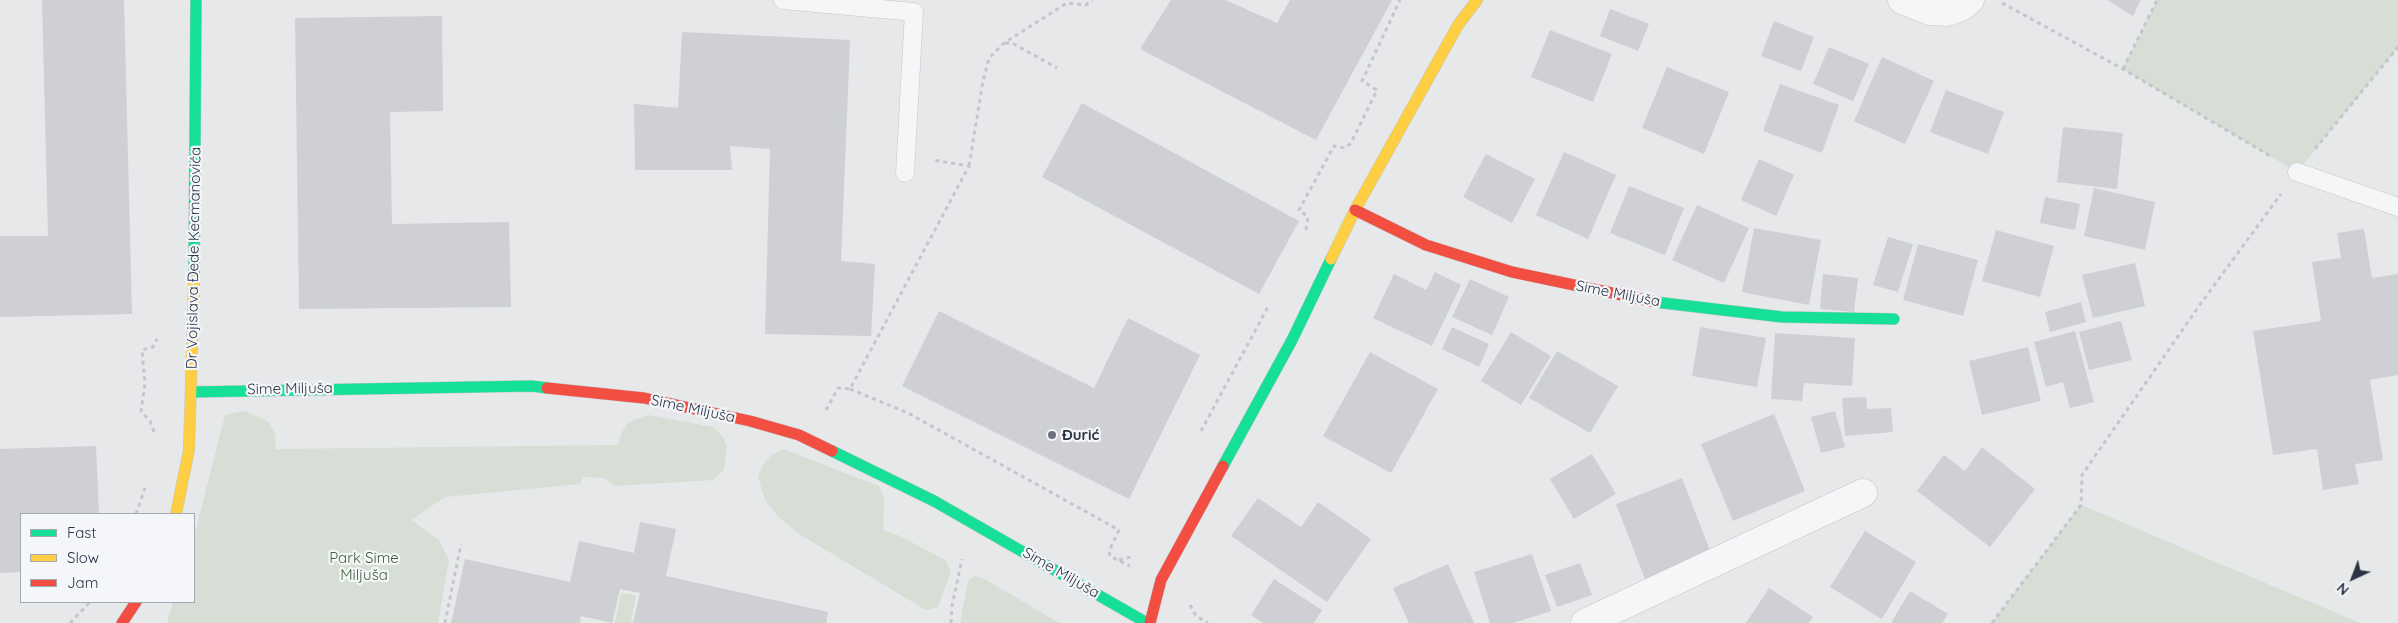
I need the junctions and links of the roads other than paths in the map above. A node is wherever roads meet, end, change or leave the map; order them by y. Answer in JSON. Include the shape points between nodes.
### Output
{"nodes":[{"id":1,"x":783,"y":0,"type":"edge"},
{"id":2,"x":1476,"y":0,"type":"edge"},
{"id":3,"x":1902,"y":0,"type":"edge"},
{"id":4,"x":1970,"y":0,"type":"edge"},
{"id":5,"x":200,"y":3,"type":"edge"},
{"id":6,"x":2297,"y":172,"type":"road end"},
{"id":7,"x":905,"y":173,"type":"dead end"},
{"id":8,"x":2398,"y":207,"type":"edge"},
{"id":9,"x":1355,"y":210,"type":"junction"},
{"id":10,"x":1894,"y":319,"type":"dead end"},
{"id":11,"x":191,"y":392,"type":"junction"},
{"id":12,"x":1863,"y":493,"type":"dead end"},
{"id":13,"x":176,"y":513,"type":"edge"},
{"id":14,"x":135,"y":603,"type":"edge"},
{"id":15,"x":122,"y":623,"type":"edge"},
{"id":16,"x":1148,"y":623,"type":"edge"},
{"id":17,"x":1585,"y":623,"type":"edge"}],
"edges":[{"from":1,"to":7,"type":"lane","via":[[914,12]]},
{"from":2,"to":9,"type":"street","name":"Sime Miljuša","via":[[1458,25]]},
{"from":3,"to":4,"type":"street","via":[[1930,11],[1947,12]]},
{"from":5,"to":11,"type":"street","name":"Dr Vojislava Đede Kecmanovića"},
{"from":6,"to":8,"type":"lane"},
{"from":9,"to":10,"type":"street","name":"Sime Miljuša","via":[[1426,245],[1512,272],[1658,303],[1782,317]]},
{"from":9,"to":16,"type":"street","name":"Sime Miljuša","via":[[1292,340],[1161,580]]},
{"from":11,"to":13,"type":"street","name":"Dr Vojislava Đede Kecmanovića","via":[[189,450]]},
{"from":11,"to":16,"type":"street","name":"Sime Miljuša","via":[[532,386],[644,398],[750,421],[799,435],[934,501]]},
{"from":12,"to":17,"type":"street"},
{"from":14,"to":15,"type":"street"}]}
